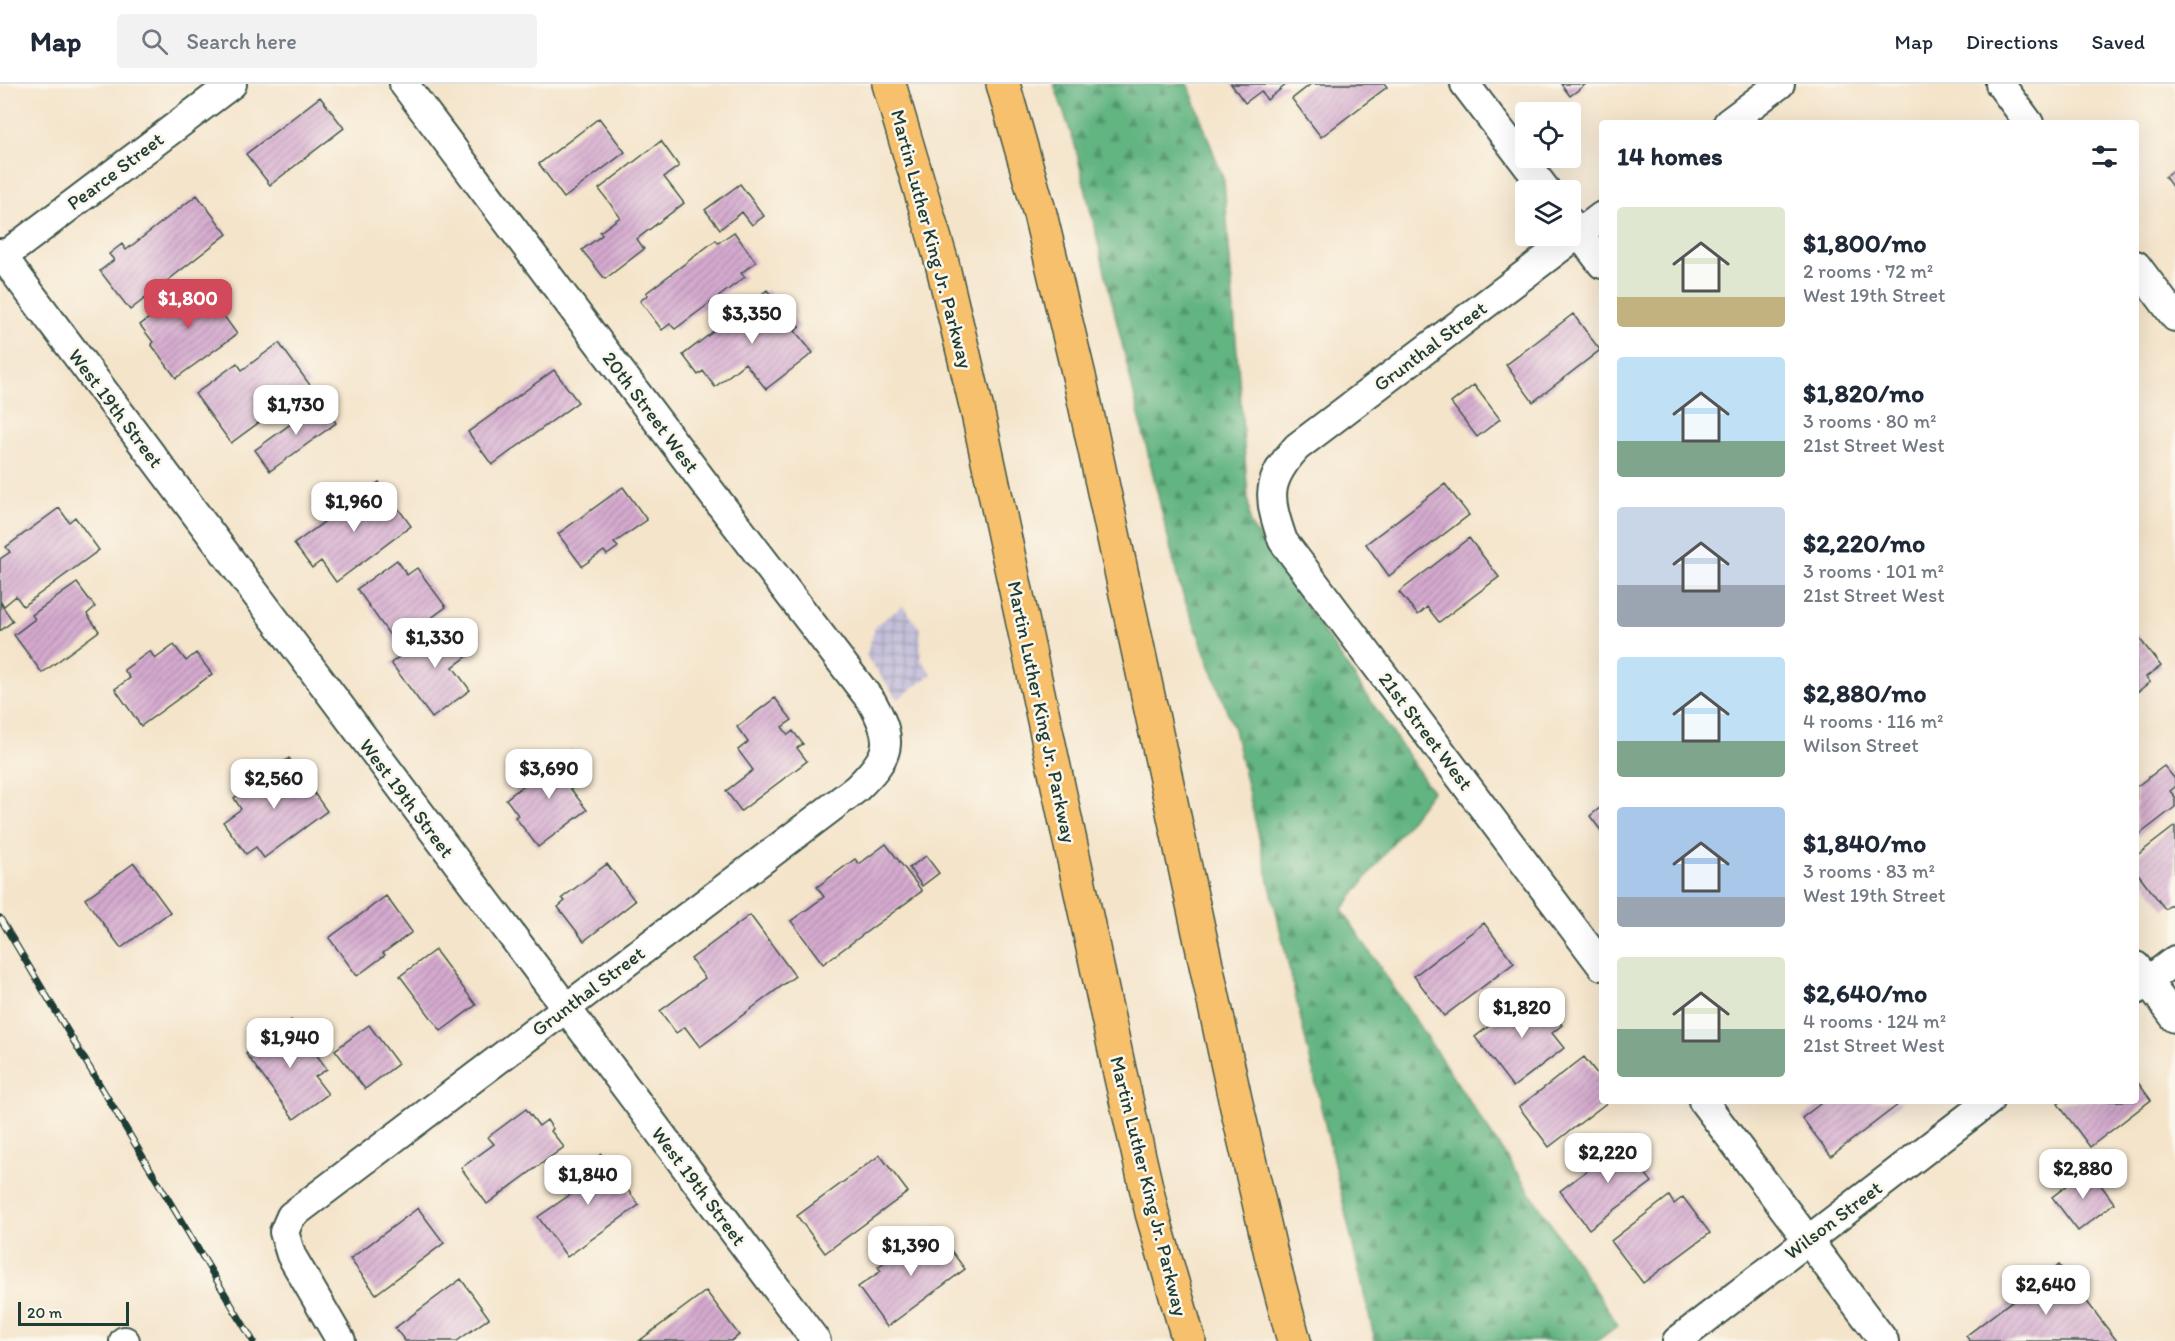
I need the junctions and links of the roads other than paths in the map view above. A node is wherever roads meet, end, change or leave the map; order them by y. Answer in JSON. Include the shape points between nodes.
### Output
{"nodes":[{"id":1,"x":232,"y":84,"type":"edge"},
{"id":2,"x":404,"y":84,"type":"edge"},
{"id":3,"x":890,"y":84,"type":"edge"},
{"id":4,"x":1003,"y":84,"type":"edge"},
{"id":5,"x":1465,"y":84,"type":"edge"},
{"id":6,"x":1780,"y":84,"type":"edge"},
{"id":7,"x":2000,"y":84,"type":"edge"},
{"id":8,"x":1732,"y":120,"type":"edge"},
{"id":9,"x":2027,"y":120,"type":"edge"},
{"id":10,"x":1538,"y":180,"type":"edge"},
{"id":11,"x":1599,"y":217,"type":"edge"},
{"id":12,"x":1581,"y":225,"type":"edge"},
{"id":13,"x":1581,"y":236,"type":"edge"},
{"id":14,"x":1552,"y":246,"type":"edge"},
{"id":15,"x":1,"y":256,"type":"edge"},
{"id":16,"x":1599,"y":260,"type":"edge"},
{"id":17,"x":2139,"y":269,"type":"edge"},
{"id":18,"x":2175,"y":317,"type":"edge"},
{"id":19,"x":1271,"y":487,"type":"joint"},
{"id":20,"x":887,"y":744,"type":"joint"},
{"id":21,"x":2175,"y":960,"type":"edge"},
{"id":22,"x":1599,"y":962,"type":"edge"},
{"id":23,"x":2140,"y":979,"type":"edge"},
{"id":24,"x":565,"y":1008,"type":"junction"},
{"id":25,"x":2175,"y":1018,"type":"edge"},
{"id":26,"x":1705,"y":1104,"type":"edge"},
{"id":27,"x":1985,"y":1104,"type":"edge"},
{"id":28,"x":1807,"y":1239,"type":"junction"},
{"id":29,"x":1189,"y":1338,"type":"edge"},
{"id":30,"x":341,"y":1341,"type":"edge"},
{"id":31,"x":816,"y":1341,"type":"edge"},
{"id":32,"x":1294,"y":1341,"type":"edge"},
{"id":33,"x":1677,"y":1341,"type":"edge"},
{"id":34,"x":1884,"y":1341,"type":"edge"}],
"edges":[{"from":1,"to":15,"type":"street","name":"Pearce Street"},
{"from":2,"to":20,"type":"street","name":"20th Street West","via":[[872,702],[884,723]]},
{"from":3,"to":29,"type":"highway","name":"Martin Luther King Jr. Parkway","via":[[942,263],[1152,1213]]},
{"from":4,"to":32,"type":"highway","via":[[1040,214],[1079,376],[1235,1099]]},
{"from":5,"to":10,"type":"street"},
{"from":6,"to":8,"type":"street"},
{"from":7,"to":9,"type":"street"},
{"from":11,"to":12,"type":"street","name":"Grunthal Street"},
{"from":13,"to":16,"type":"street"},
{"from":14,"to":19,"type":"street","name":"Grunthal Street","via":[[1296,447]]},
{"from":15,"to":24,"type":"street","name":"West 19th Street"},
{"from":17,"to":18,"type":"street"},
{"from":19,"to":22,"type":"street","name":"21st Street West","via":[[1273,513],[1283,541]]},
{"from":20,"to":24,"type":"street","name":"Grunthal Street","via":[[876,770],[856,789]]},
{"from":21,"to":23,"type":"street"},
{"from":23,"to":25,"type":"street"},
{"from":24,"to":30,"type":"street","name":"Grunthal Street","via":[[291,1216],[284,1232],[291,1255]]},
{"from":24,"to":31,"type":"street","name":"West 19th Street"},
{"from":26,"to":28,"type":"street"},
{"from":27,"to":28,"type":"street","name":"Wilson Street"},
{"from":28,"to":33,"type":"street","name":"Wilson Street"},
{"from":28,"to":34,"type":"street"}]}
